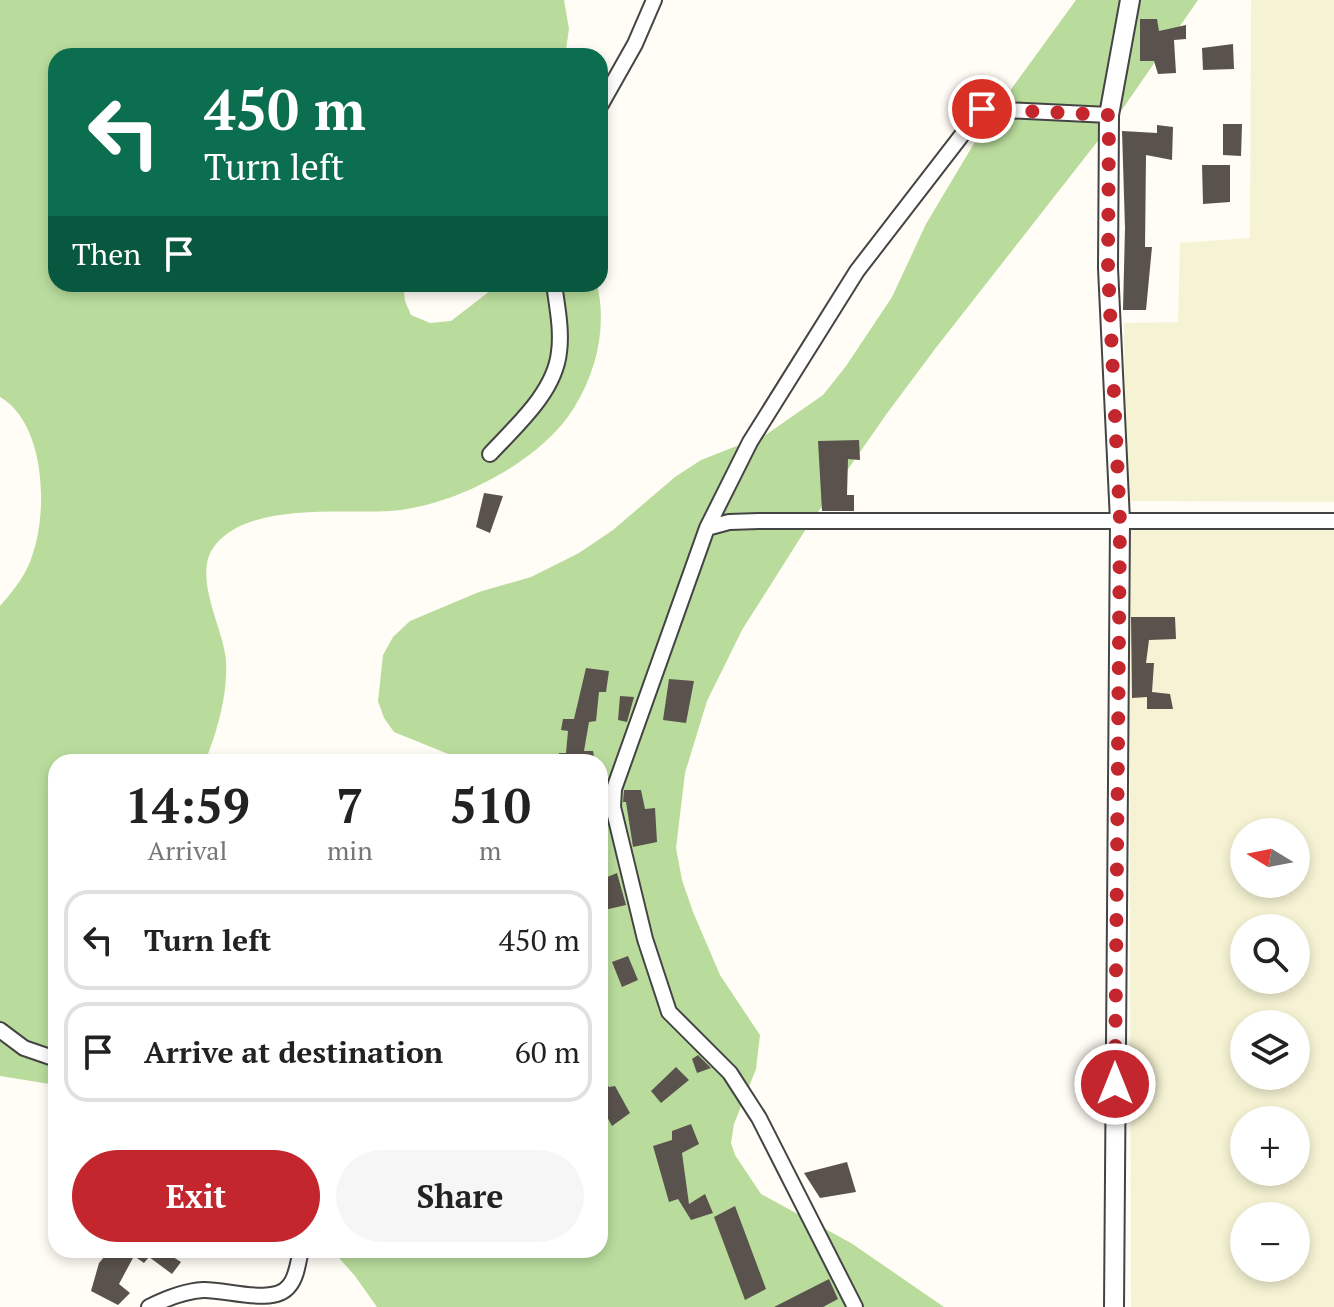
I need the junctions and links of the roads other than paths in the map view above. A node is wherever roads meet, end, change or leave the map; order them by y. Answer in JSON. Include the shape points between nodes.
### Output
{"nodes":[{"id":1,"x":654,"y":0,"type":"edge"},
{"id":2,"x":1130,"y":0,"type":"edge"},
{"id":3,"x":608,"y":92,"type":"edge"},
{"id":4,"x":1109,"y":115,"type":"junction"},
{"id":5,"x":555,"y":292,"type":"edge"},
{"id":6,"x":490,"y":454,"type":"dead end"},
{"id":7,"x":1120,"y":521,"type":"junction"},
{"id":8,"x":1334,"y":521,"type":"edge"},
{"id":9,"x":707,"y":528,"type":"junction"},
{"id":10,"x":0,"y":1030,"type":"edge"},
{"id":11,"x":48,"y":1056,"type":"edge"},
{"id":12,"x":299,"y":1258,"type":"edge"},
{"id":13,"x":149,"y":1307,"type":"edge"},
{"id":14,"x":855,"y":1307,"type":"edge"},
{"id":15,"x":1114,"y":1307,"type":"edge"}],
"edges":[{"from":1,"to":3,"type":"street"},
{"from":2,"to":4,"type":"street"},
{"from":4,"to":7,"type":"street","via":[[1108,268]]},
{"from":4,"to":9,"type":"street","via":[[982,109],[857,271],[750,442]]},
{"from":5,"to":6,"type":"street","via":[[560,349],[553,375]]},
{"from":7,"to":8,"type":"street"},
{"from":7,"to":9,"type":"street","via":[[729,522]]},
{"from":7,"to":15,"type":"street"},
{"from":9,"to":14,"type":"street","via":[[614,789],[613,807],[669,1012],[730,1073],[759,1118]]},
{"from":10,"to":11,"type":"street","via":[[24,1048]]},
{"from":12,"to":13,"type":"street","via":[[289,1287],[281,1293],[202,1290]]}]}
